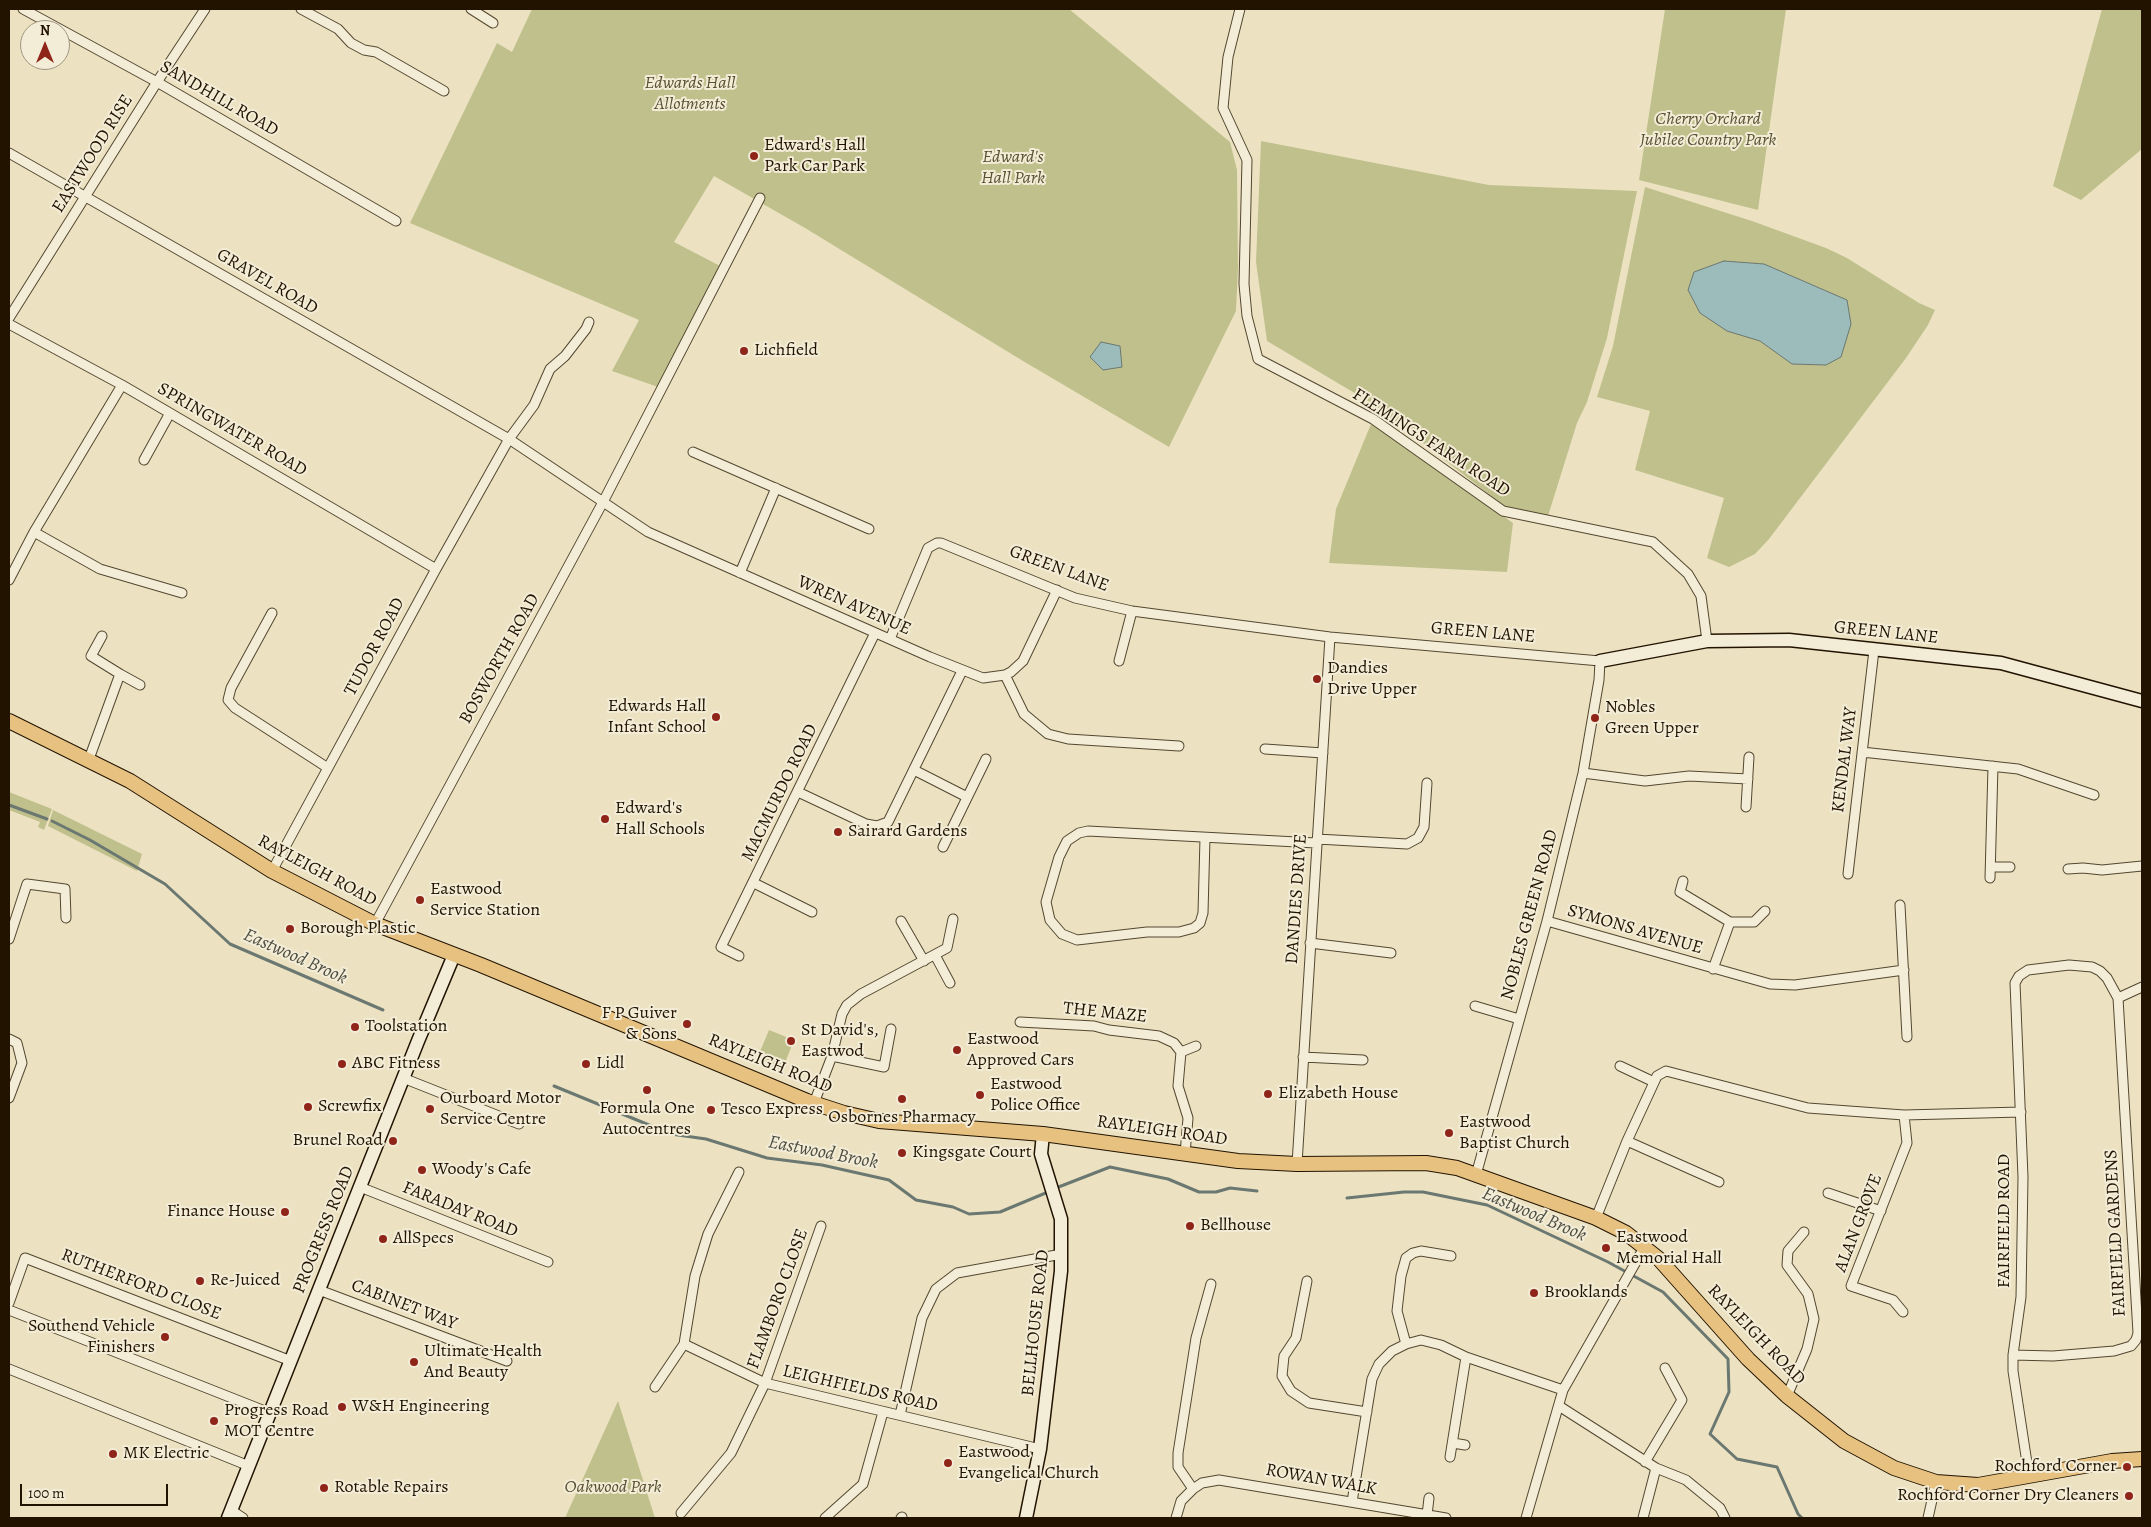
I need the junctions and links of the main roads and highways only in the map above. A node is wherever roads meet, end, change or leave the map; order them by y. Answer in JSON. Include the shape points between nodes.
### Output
{"nodes":[{"id":1,"x":9,"y":721,"type":"edge"},
{"id":2,"x":2142,"y":1451,"type":"edge"},
{"id":3,"x":2142,"y":1459,"type":"edge"},
{"id":4,"x":2112,"y":1461,"type":"junction"}],
"edges":[{"from":1,"to":4,"type":"main road","name":"RAYLEIGH ROAD","via":[[89,758],[272,871],[375,924],[814,1103],[879,1121],[1043,1134],[1238,1161],[1426,1163],[1457,1168],[1596,1218],[1626,1233],[1659,1259],[1748,1359],[1787,1396],[1859,1451],[1911,1475],[1936,1482],[1978,1485]]},
{"from":2,"to":4,"type":"main road","name":"RAYLEIGH ROAD"},
{"from":3,"to":4,"type":"main road","name":"RAYLEIGH ROAD"}]}
